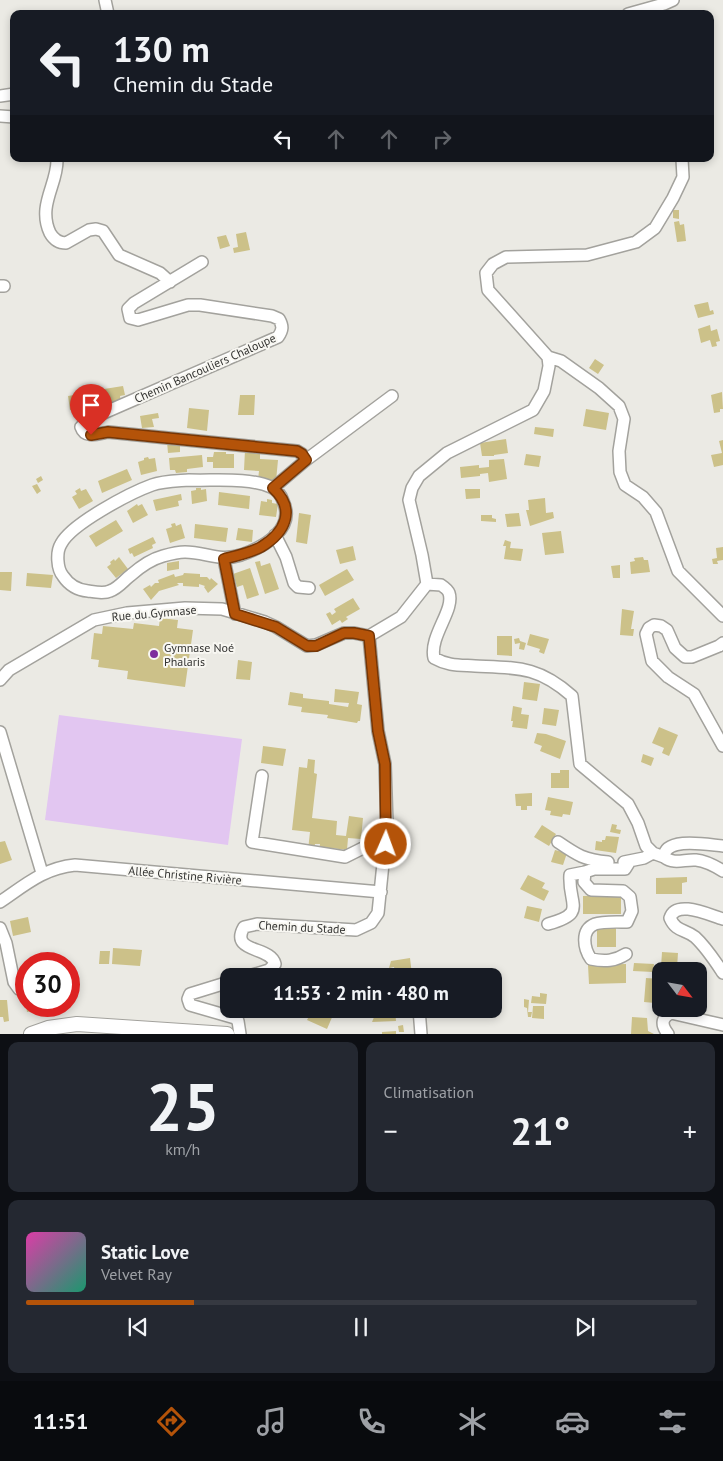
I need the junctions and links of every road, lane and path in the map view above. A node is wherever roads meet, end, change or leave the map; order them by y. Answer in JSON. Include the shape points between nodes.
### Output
{"nodes":[{"id":1,"x":673,"y":0,"type":"edge"},
{"id":2,"x":642,"y":10,"type":"edge"},
{"id":3,"x":57,"y":162,"type":"edge"},
{"id":4,"x":682,"y":162,"type":"edge"},
{"id":5,"x":202,"y":262,"type":"dead end"},
{"id":6,"x":170,"y":282,"type":"junction"},
{"id":7,"x":548,"y":357,"type":"junction"},
{"id":8,"x":392,"y":396,"type":"dead end"},
{"id":9,"x":306,"y":460,"type":"junction"},
{"id":10,"x":273,"y":488,"type":"junction"},
{"id":11,"x":276,"y":535,"type":"junction"},
{"id":12,"x":224,"y":559,"type":"junction"},
{"id":13,"x":427,"y":584,"type":"junction"},
{"id":14,"x":310,"y":588,"type":"dead end"},
{"id":15,"x":235,"y":614,"type":"junction"},
{"id":16,"x":723,"y":616,"type":"edge"},
{"id":17,"x":369,"y":636,"type":"junction"},
{"id":18,"x":723,"y":643,"type":"edge"},
{"id":19,"x":4,"y":668,"type":"edge"},
{"id":20,"x":0,"y":680,"type":"edge"},
{"id":21,"x":0,"y":732,"type":"edge"},
{"id":22,"x":723,"y":746,"type":"edge"},
{"id":23,"x":262,"y":776,"type":"dead end"},
{"id":24,"x":387,"y":824,"type":"junction"},
{"id":25,"x":558,"y":842,"type":"dead end"},
{"id":26,"x":723,"y":846,"type":"edge"},
{"id":27,"x":659,"y":855,"type":"junction"},
{"id":28,"x":630,"y":861,"type":"junction"},
{"id":29,"x":723,"y":871,"type":"edge"},
{"id":30,"x":585,"y":872,"type":"junction"},
{"id":31,"x":42,"y":873,"type":"junction"},
{"id":32,"x":381,"y":892,"type":"junction"},
{"id":33,"x":0,"y":902,"type":"edge"},
{"id":34,"x":723,"y":919,"type":"edge"},
{"id":35,"x":548,"y":924,"type":"dead end"},
{"id":36,"x":0,"y":928,"type":"edge"},
{"id":37,"x":626,"y":954,"type":"dead end"},
{"id":38,"x":271,"y":968,"type":"edge"},
{"id":39,"x":723,"y":973,"type":"edge"},
{"id":40,"x":15,"y":984,"type":"edge"},
{"id":41,"x":220,"y":985,"type":"edge"},
{"id":42,"x":220,"y":1014,"type":"edge"},
{"id":43,"x":235,"y":1018,"type":"edge"},
{"id":44,"x":420,"y":1018,"type":"edge"},
{"id":45,"x":723,"y":1025,"type":"edge"},
{"id":46,"x":31,"y":1034,"type":"edge"},
{"id":47,"x":227,"y":1034,"type":"edge"},
{"id":48,"x":240,"y":1034,"type":"edge"},
{"id":49,"x":421,"y":1034,"type":"edge"},
{"id":50,"x":668,"y":1034,"type":"edge"}],
"edges":[{"from":1,"to":2,"type":"street"},
{"from":3,"to":6,"type":"street","via":[[46,211],[52,236],[58,242],[66,243],[88,230],[103,231],[119,255],[160,273]]},
{"from":4,"to":7,"type":"street","via":[[683,177],[673,198],[655,228],[636,242],[587,255],[506,257],[493,264],[486,273],[488,290]]},
{"from":5,"to":6,"type":"street"},
{"from":6,"to":9,"type":"street","name":"Chemin Bancouliers Chaloupe","via":[[134,303],[128,309],[130,318],[138,320],[188,305],[200,305],[272,316],[279,319],[282,331],[278,337],[263,344],[92,418],[81,426],[84,433],[108,432],[297,451]]},
{"from":7,"to":13,"type":"street","via":[[544,391],[532,410],[447,454],[419,476],[412,488],[409,500]]},
{"from":7,"to":16,"type":"street","via":[[561,361],[619,406],[624,419],[618,451],[625,485],[643,497],[656,512],[678,571]]},
{"from":8,"to":9,"type":"street"},
{"from":9,"to":10,"type":"street"},
{"from":10,"to":11,"type":"street","via":[[281,495],[287,509],[285,522]]},
{"from":10,"to":12,"type":"street","via":[[255,482],[189,480],[153,485],[116,502],[70,532],[60,545],[58,563],[61,575],[70,585],[83,590],[110,592],[160,557],[184,552]]},
{"from":11,"to":12,"type":"street","via":[[261,547]]},
{"from":11,"to":14,"type":"street","via":[[294,583],[298,587]]},
{"from":12,"to":15,"type":"street"},
{"from":13,"to":17,"type":"street","via":[[401,616]]},
{"from":13,"to":27,"type":"street","via":[[442,584],[449,592],[451,602],[432,649],[434,658],[445,664],[539,673],[562,686],[572,696],[580,764],[628,804],[646,846]]},
{"from":15,"to":17,"type":"street","via":[[276,627],[307,646],[316,646],[344,633]]},
{"from":15,"to":19,"type":"street","name":"Rue du Gymnase","via":[[222,609],[184,608],[127,613],[94,620]]},
{"from":17,"to":24,"type":"street","name":"Chemin du Stade","via":[[378,731],[385,764]]},
{"from":18,"to":22,"type":"street","via":[[692,657],[675,648],[667,630],[661,626],[654,625],[646,634],[652,660],[668,677],[694,694]]},
{"from":19,"to":20,"type":"street","name":"Rue du Gymnase"},
{"from":21,"to":31,"type":"street"},
{"from":23,"to":24,"type":"street","via":[[252,842],[346,857],[365,847]]},
{"from":24,"to":32,"type":"street","name":"Chemin du Stade"},
{"from":25,"to":28,"type":"street","via":[[579,856],[594,861]]},
{"from":26,"to":27,"type":"street","via":[[676,843]]},
{"from":27,"to":28,"type":"street"},
{"from":27,"to":29,"type":"street","via":[[676,862],[705,862]]},
{"from":28,"to":30,"type":"street","via":[[625,869]]},
{"from":30,"to":35,"type":"street","via":[[570,875],[573,912],[566,919]]},
{"from":30,"to":37,"type":"street","via":[[584,882],[591,890],[623,891],[630,897],[632,910],[627,922],[596,924],[588,929],[584,936],[586,952],[591,959],[598,961],[616,960]]},
{"from":31,"to":32,"type":"street","name":"Allée Christine Rivière","via":[[76,865]]},
{"from":31,"to":33,"type":"street","name":"Allée Christine Rivière"},
{"from":32,"to":38,"type":"street","name":"Chemin du Stade","via":[[375,919],[356,930],[257,924],[244,928],[240,938],[242,943],[273,958],[275,964]]},
{"from":34,"to":39,"type":"street","via":[[689,909],[677,909],[670,918],[673,925],[695,938],[707,950]]},
{"from":36,"to":40,"type":"street"},
{"from":41,"to":42,"type":"street","via":[[190,994],[188,999],[190,1005]]},
{"from":43,"to":48,"type":"street"},
{"from":44,"to":49,"type":"street"},
{"from":45,"to":50,"type":"street","via":[[671,1013],[662,1022]]},
{"from":46,"to":47,"type":"main road","via":[[77,1024]]}]}
